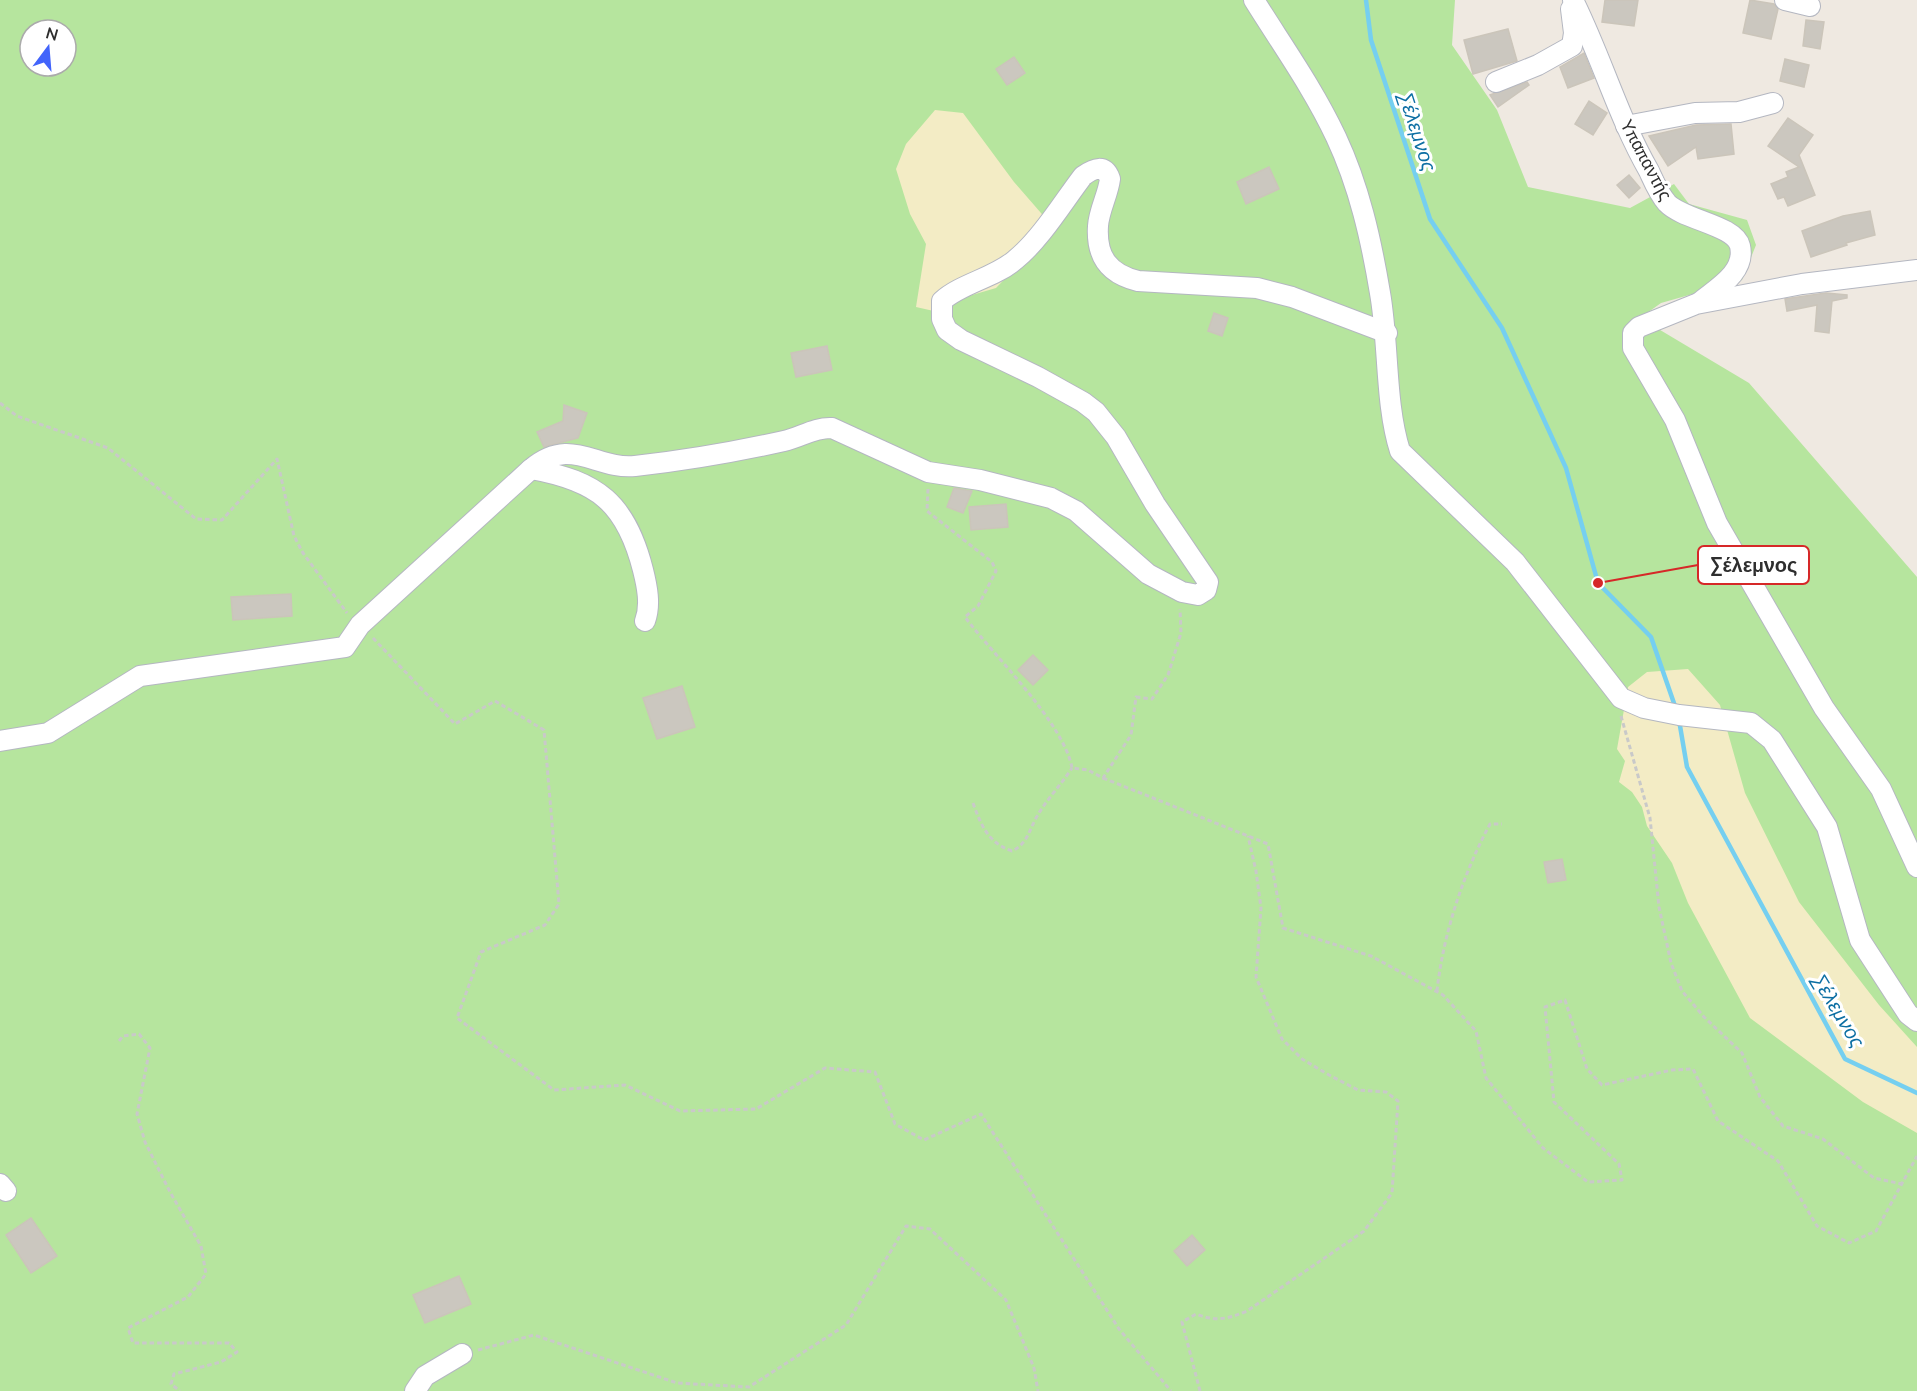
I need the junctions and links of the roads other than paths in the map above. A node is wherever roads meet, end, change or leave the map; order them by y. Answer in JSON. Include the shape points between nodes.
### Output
{"nodes":[{"id":1,"x":1254,"y":0,"type":"edge"},
{"id":2,"x":1572,"y":0,"type":"edge"},
{"id":3,"x":1785,"y":0,"type":"edge"},
{"id":4,"x":1810,"y":6,"type":"dead end"},
{"id":5,"x":1496,"y":82,"type":"dead end"},
{"id":6,"x":1773,"y":103,"type":"dead end"},
{"id":7,"x":1626,"y":126,"type":"junction"},
{"id":8,"x":1917,"y":270,"type":"edge"},
{"id":9,"x":1696,"y":304,"type":"junction"},
{"id":10,"x":1387,"y":333,"type":"junction"},
{"id":11,"x":531,"y":469,"type":"junction"},
{"id":12,"x":645,"y":621,"type":"dead end"},
{"id":13,"x":0,"y":741,"type":"edge"},
{"id":14,"x":1917,"y":867,"type":"edge"},
{"id":15,"x":1917,"y":1021,"type":"edge"},
{"id":16,"x":462,"y":1354,"type":"road end"},
{"id":17,"x":415,"y":1391,"type":"edge"}],
"edges":[{"from":1,"to":10,"type":"street","via":[[1314,96],[1352,175],[1370,234]]},
{"from":2,"to":5,"type":"street","via":[[1572,46]]},
{"from":2,"to":7,"type":"street","name":"Υπαπαντής","via":[[1588,29]]},
{"from":3,"to":4,"type":"street"},
{"from":6,"to":7,"type":"street","via":[[1739,112],[1695,112]]},
{"from":7,"to":9,"type":"street","name":"Υπαπαντής","via":[[1668,204],[1688,217],[1733,235],[1740,245],[1736,269],[1724,284]]},
{"from":8,"to":9,"type":"street","via":[[1802,284]]},
{"from":9,"to":14,"type":"street","via":[[1639,327],[1633,333],[1633,348],[1675,420],[1717,523],[1824,708],[1881,789]]},
{"from":10,"to":11,"type":"street","via":[[1257,288],[1124,278],[1112,271],[1100,245],[1098,225],[1110,179],[1101,168],[1083,176],[1016,259],[942,302],[947,330],[1083,402],[1102,420],[1208,582],[1206,590],[1198,595],[1182,592],[1148,574],[1063,504],[1025,490],[928,472],[840,430],[821,427],[786,441],[632,466],[562,454],[548,457]]},
{"from":10,"to":15,"type":"street","via":[[1394,432],[1400,451],[1515,562],[1621,698],[1644,708],[1679,715],[1751,723],[1772,741],[1827,827],[1860,940],[1908,1014]]},
{"from":11,"to":12,"type":"street","via":[[576,479],[603,496],[620,514],[637,549],[644,576],[648,606]]},
{"from":11,"to":13,"type":"street","via":[[360,625],[345,647],[140,676],[48,733]]},
{"from":16,"to":17,"type":"street","via":[[425,1376]]}]}
